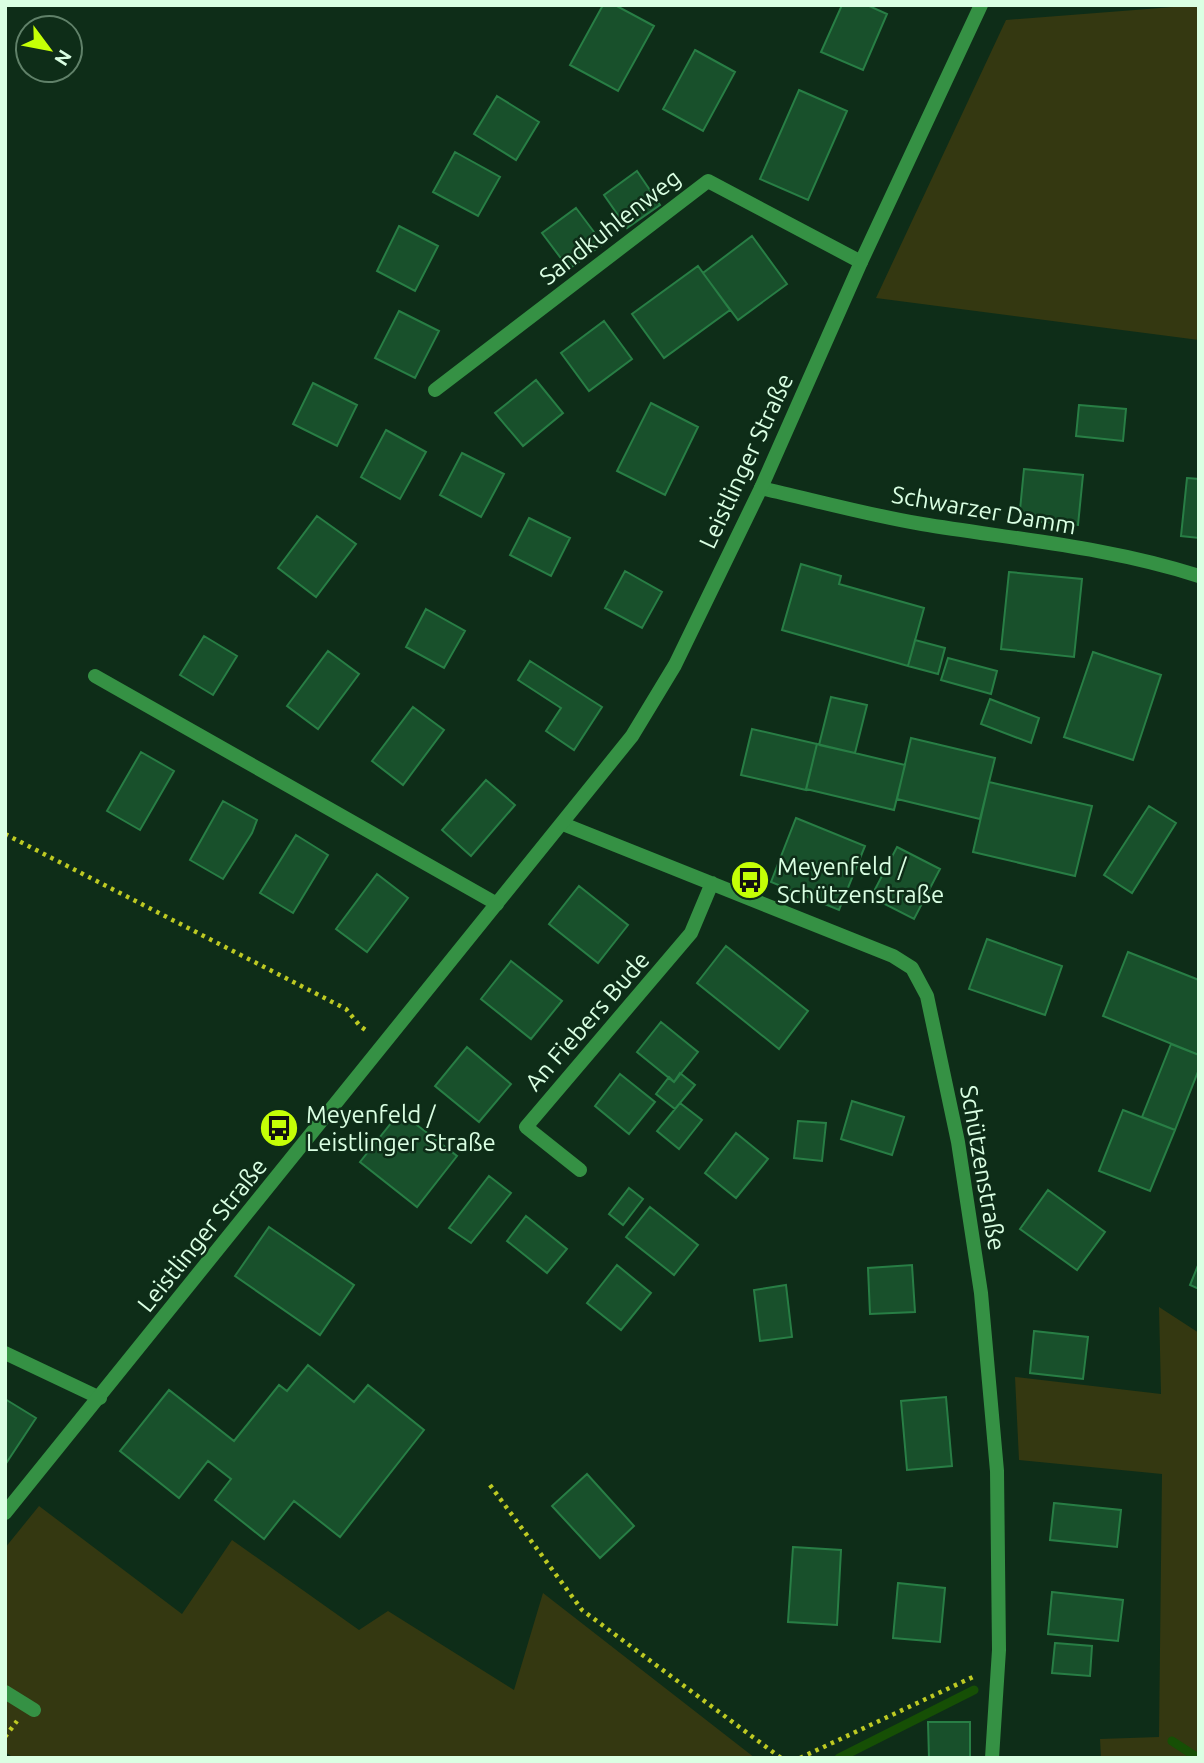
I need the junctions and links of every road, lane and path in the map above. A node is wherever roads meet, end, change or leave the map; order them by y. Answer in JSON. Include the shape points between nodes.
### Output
{"nodes":[{"id":1,"x":981,"y":5,"type":"edge"},
{"id":2,"x":861,"y":262,"type":"junction"},
{"id":3,"x":435,"y":390,"type":"dead end"},
{"id":4,"x":761,"y":488,"type":"junction"},
{"id":5,"x":1199,"y":576,"type":"edge"},
{"id":6,"x":95,"y":676,"type":"dead end"},
{"id":7,"x":563,"y":824,"type":"junction"},
{"id":8,"x":5,"y":834,"type":"edge"},
{"id":9,"x":712,"y":883,"type":"junction"},
{"id":10,"x":497,"y":904,"type":"junction"},
{"id":11,"x":386,"y":1044,"type":"junction"},
{"id":12,"x":580,"y":1170,"type":"dead end"},
{"id":13,"x":5,"y":1353,"type":"edge"},
{"id":14,"x":100,"y":1398,"type":"junction"},
{"id":15,"x":490,"y":1485,"type":"dead end"},
{"id":16,"x":5,"y":1513,"type":"edge"},
{"id":17,"x":998,"y":1665,"type":"junction"},
{"id":18,"x":5,"y":1692,"type":"edge"},
{"id":19,"x":34,"y":1710,"type":"dead end"},
{"id":20,"x":781,"y":1758,"type":"edge"},
{"id":21,"x":800,"y":1758,"type":"edge"},
{"id":22,"x":992,"y":1758,"type":"edge"}],
"edges":[{"from":1,"to":2,"type":"street","name":"Leistlinger Straße"},
{"from":2,"to":3,"type":"street","name":"Sandkuhlenweg","via":[[708,181]]},
{"from":2,"to":4,"type":"street","name":"Leistlinger Straße"},
{"from":4,"to":5,"type":"street","name":"Schwarzer Damm","via":[[917,523],[1108,554]]},
{"from":4,"to":7,"type":"street","name":"Leistlinger Straße","via":[[675,665],[632,736]]},
{"from":6,"to":10,"type":"street"},
{"from":7,"to":9,"type":"street","name":"Schützenstraße"},
{"from":7,"to":10,"type":"street","name":"Leistlinger Straße"},
{"from":8,"to":11,"type":"path","via":[[346,1009],[360,1026]]},
{"from":9,"to":12,"type":"street","name":"An Fiebers Bude","via":[[691,933],[526,1127]]},
{"from":9,"to":17,"type":"street","name":"Schützenstraße","via":[[893,956],[912,968],[927,996],[958,1142],[981,1293],[997,1471]]},
{"from":10,"to":11,"type":"street","name":"Leistlinger Straße"},
{"from":11,"to":14,"type":"street","name":"Leistlinger Straße"},
{"from":13,"to":14,"type":"street"},
{"from":14,"to":16,"type":"street","name":"Leistlinger Straße"},
{"from":15,"to":20,"type":"path","via":[[582,1610]]},
{"from":17,"to":21,"type":"path"},
{"from":17,"to":22,"type":"street","name":"Schützenstraße"},
{"from":18,"to":19,"type":"street"}]}
